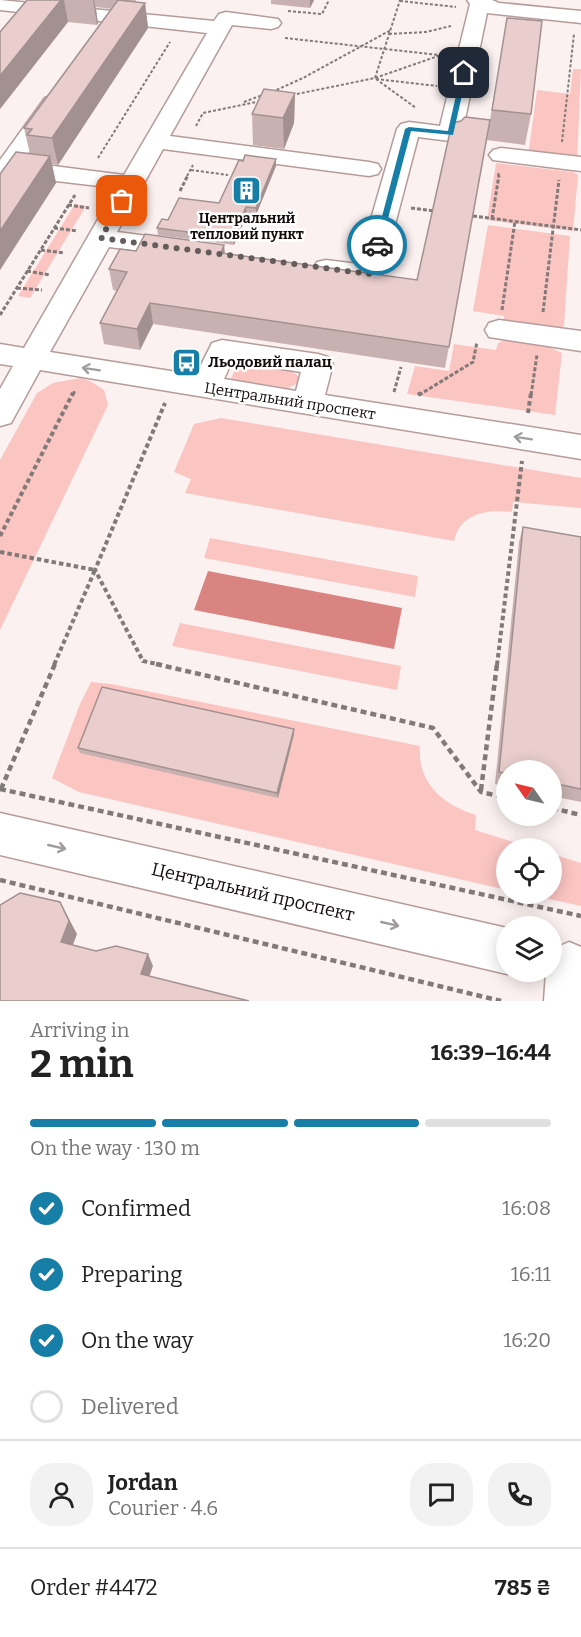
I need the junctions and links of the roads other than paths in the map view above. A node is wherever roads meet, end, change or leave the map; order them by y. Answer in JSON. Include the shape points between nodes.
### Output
{"nodes":[{"id":1,"x":77,"y":6,"type":"edge"},
{"id":2,"x":9,"y":7,"type":"edge"},
{"id":3,"x":478,"y":8,"type":"edge"},
{"id":4,"x":115,"y":17,"type":"junction"},
{"id":5,"x":579,"y":17,"type":"edge"},
{"id":6,"x":264,"y":22,"type":"road end"},
{"id":7,"x":220,"y":28,"type":"junction"},
{"id":8,"x":101,"y":36,"type":"edge"},
{"id":9,"x":68,"y":83,"type":"edge"},
{"id":10,"x":156,"y":141,"type":"junction"},
{"id":11,"x":501,"y":155,"type":"road end"},
{"id":12,"x":571,"y":163,"type":"edge"},
{"id":13,"x":369,"y":170,"type":"dead end"},
{"id":14,"x":2,"y":171,"type":"edge"},
{"id":15,"x":132,"y":183,"type":"junction"},
{"id":16,"x":89,"y":234,"type":"junction"},
{"id":17,"x":209,"y":252,"type":"edge"},
{"id":18,"x":301,"y":265,"type":"edge"},
{"id":19,"x":488,"y":336,"type":"road end"},
{"id":20,"x":581,"y":341,"type":"edge"},
{"id":21,"x":0,"y":354,"type":"edge"},
{"id":22,"x":32,"y":359,"type":"junction"},
{"id":23,"x":206,"y":387,"type":"junction"},
{"id":24,"x":308,"y":403,"type":"junction"},
{"id":25,"x":0,"y":415,"type":"edge"},
{"id":26,"x":581,"y":447,"type":"edge"},
{"id":27,"x":0,"y":834,"type":"edge"},
{"id":28,"x":496,"y":948,"type":"edge"}],
"edges":[{"from":1,"to":2,"type":"street"},
{"from":1,"to":4,"type":"street"},
{"from":3,"to":5,"type":"street"},
{"from":3,"to":18,"type":"street","via":[[450,134],[409,129],[369,274]]},
{"from":4,"to":7,"type":"street","via":[[185,17]]},
{"from":4,"to":8,"type":"street"},
{"from":6,"to":7,"type":"street","via":[[226,18]]},
{"from":7,"to":10,"type":"street"},
{"from":9,"to":14,"type":"street"},
{"from":10,"to":13,"type":"street"},
{"from":10,"to":15,"type":"street"},
{"from":11,"to":12,"type":"street"},
{"from":14,"to":15,"type":"street"},
{"from":15,"to":16,"type":"street"},
{"from":16,"to":17,"type":"street"},
{"from":16,"to":22,"type":"street"},
{"from":19,"to":20,"type":"street"},
{"from":21,"to":22,"type":"street","name":"Центральний проспект"},
{"from":23,"to":22,"type":"street","name":"Центральний проспект","one_way":true},
{"from":22,"to":25,"type":"street"},
{"from":23,"to":24,"type":"street","name":"Центральний проспект"},
{"from":23,"to":24,"type":"street","via":[[222,350],[318,364]]},
{"from":26,"to":24,"type":"street","name":"Центральний проспект","one_way":true},
{"from":27,"to":28,"type":"street","name":"Центральний проспект","one_way":true}]}
